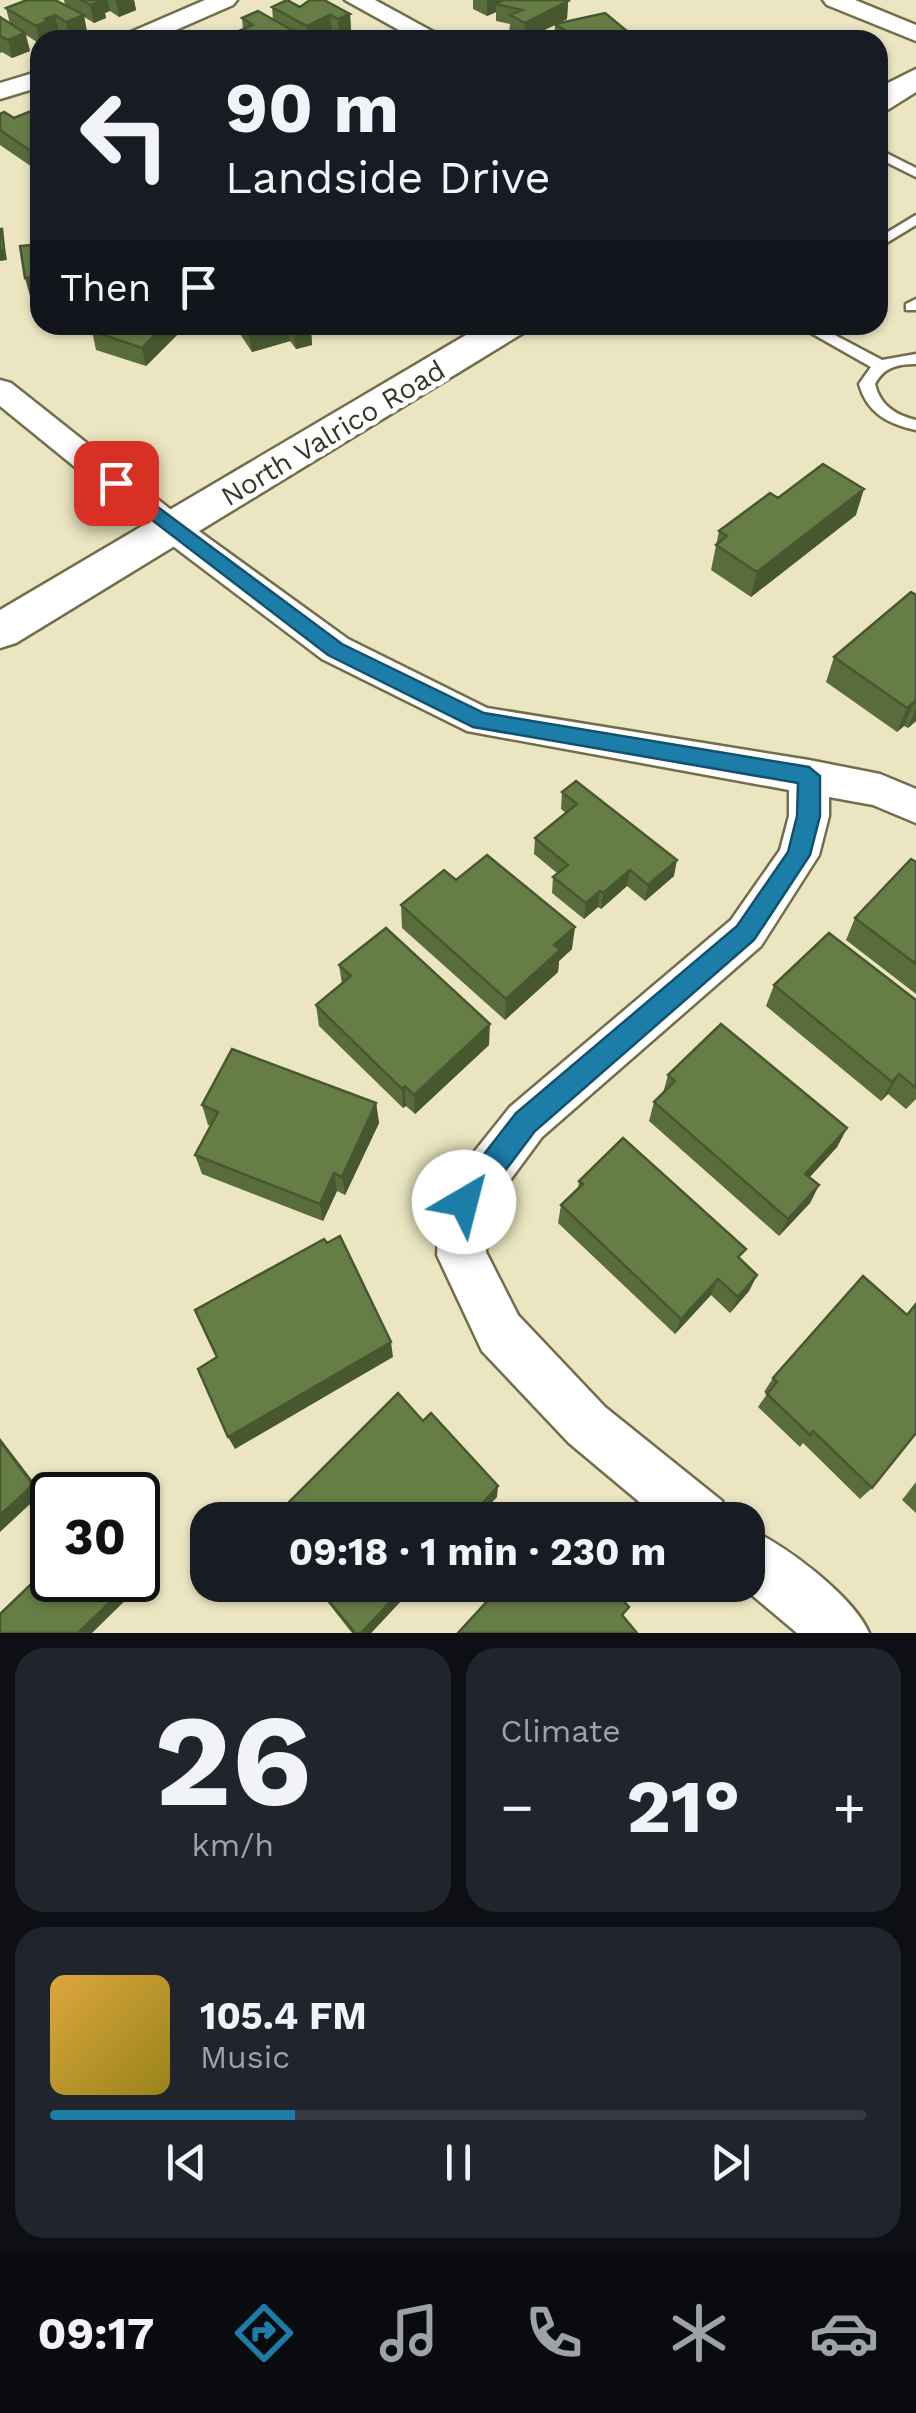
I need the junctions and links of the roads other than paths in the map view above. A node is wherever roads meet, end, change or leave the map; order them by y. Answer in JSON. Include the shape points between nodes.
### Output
{"nodes":[{"id":1,"x":225,"y":0,"type":"edge"},
{"id":2,"x":358,"y":0,"type":"edge"},
{"id":3,"x":835,"y":0,"type":"edge"},
{"id":4,"x":156,"y":30,"type":"edge"},
{"id":5,"x":416,"y":30,"type":"edge"},
{"id":6,"x":916,"y":34,"type":"edge"},
{"id":7,"x":916,"y":78,"type":"edge"},
{"id":8,"x":30,"y":83,"type":"edge"},
{"id":9,"x":0,"y":91,"type":"edge"},
{"id":10,"x":888,"y":96,"type":"edge"},
{"id":11,"x":888,"y":158,"type":"edge"},
{"id":12,"x":916,"y":173,"type":"edge"},
{"id":13,"x":916,"y":219,"type":"edge"},
{"id":14,"x":888,"y":237,"type":"edge"},
{"id":15,"x":494,"y":335,"type":"edge"},
{"id":16,"x":823,"y":335,"type":"edge"},
{"id":17,"x":916,"y":359,"type":"edge"},
{"id":18,"x":880,"y":366,"type":"junction"},
{"id":19,"x":0,"y":390,"type":"edge"},
{"id":20,"x":916,"y":425,"type":"edge"},
{"id":21,"x":174,"y":529,"type":"junction"},
{"id":22,"x":0,"y":631,"type":"edge"},
{"id":23,"x":809,"y":776,"type":"junction"},
{"id":24,"x":916,"y":807,"type":"edge"},
{"id":25,"x":681,"y":1502,"type":"edge"},
{"id":26,"x":765,"y":1570,"type":"edge"},
{"id":27,"x":841,"y":1633,"type":"edge"}],
"edges":[{"from":1,"to":4,"type":"street"},
{"from":2,"to":5,"type":"street"},
{"from":3,"to":6,"type":"street"},
{"from":7,"to":10,"type":"street"},
{"from":8,"to":9,"type":"street"},
{"from":11,"to":12,"type":"lane"},
{"from":13,"to":14,"type":"lane"},
{"from":15,"to":21,"type":"street","name":"North Valrico Road"},
{"from":16,"to":18,"type":"lane"},
{"from":17,"to":18,"type":"lane"},
{"from":18,"to":20,"type":"lane","via":[[867,384],[869,396],[890,416]]},
{"from":19,"to":21,"type":"street"},
{"from":21,"to":22,"type":"street","name":"North Valrico Road"},
{"from":21,"to":23,"type":"street","via":[[335,650],[480,721]]},
{"from":23,"to":24,"type":"street","via":[[880,790]]},
{"from":23,"to":25,"type":"street","via":[[809,816],[798,855],[746,933],[526,1122],[464,1202],[461,1255],[500,1332],[587,1425]]},
{"from":26,"to":27,"type":"street"}]}
